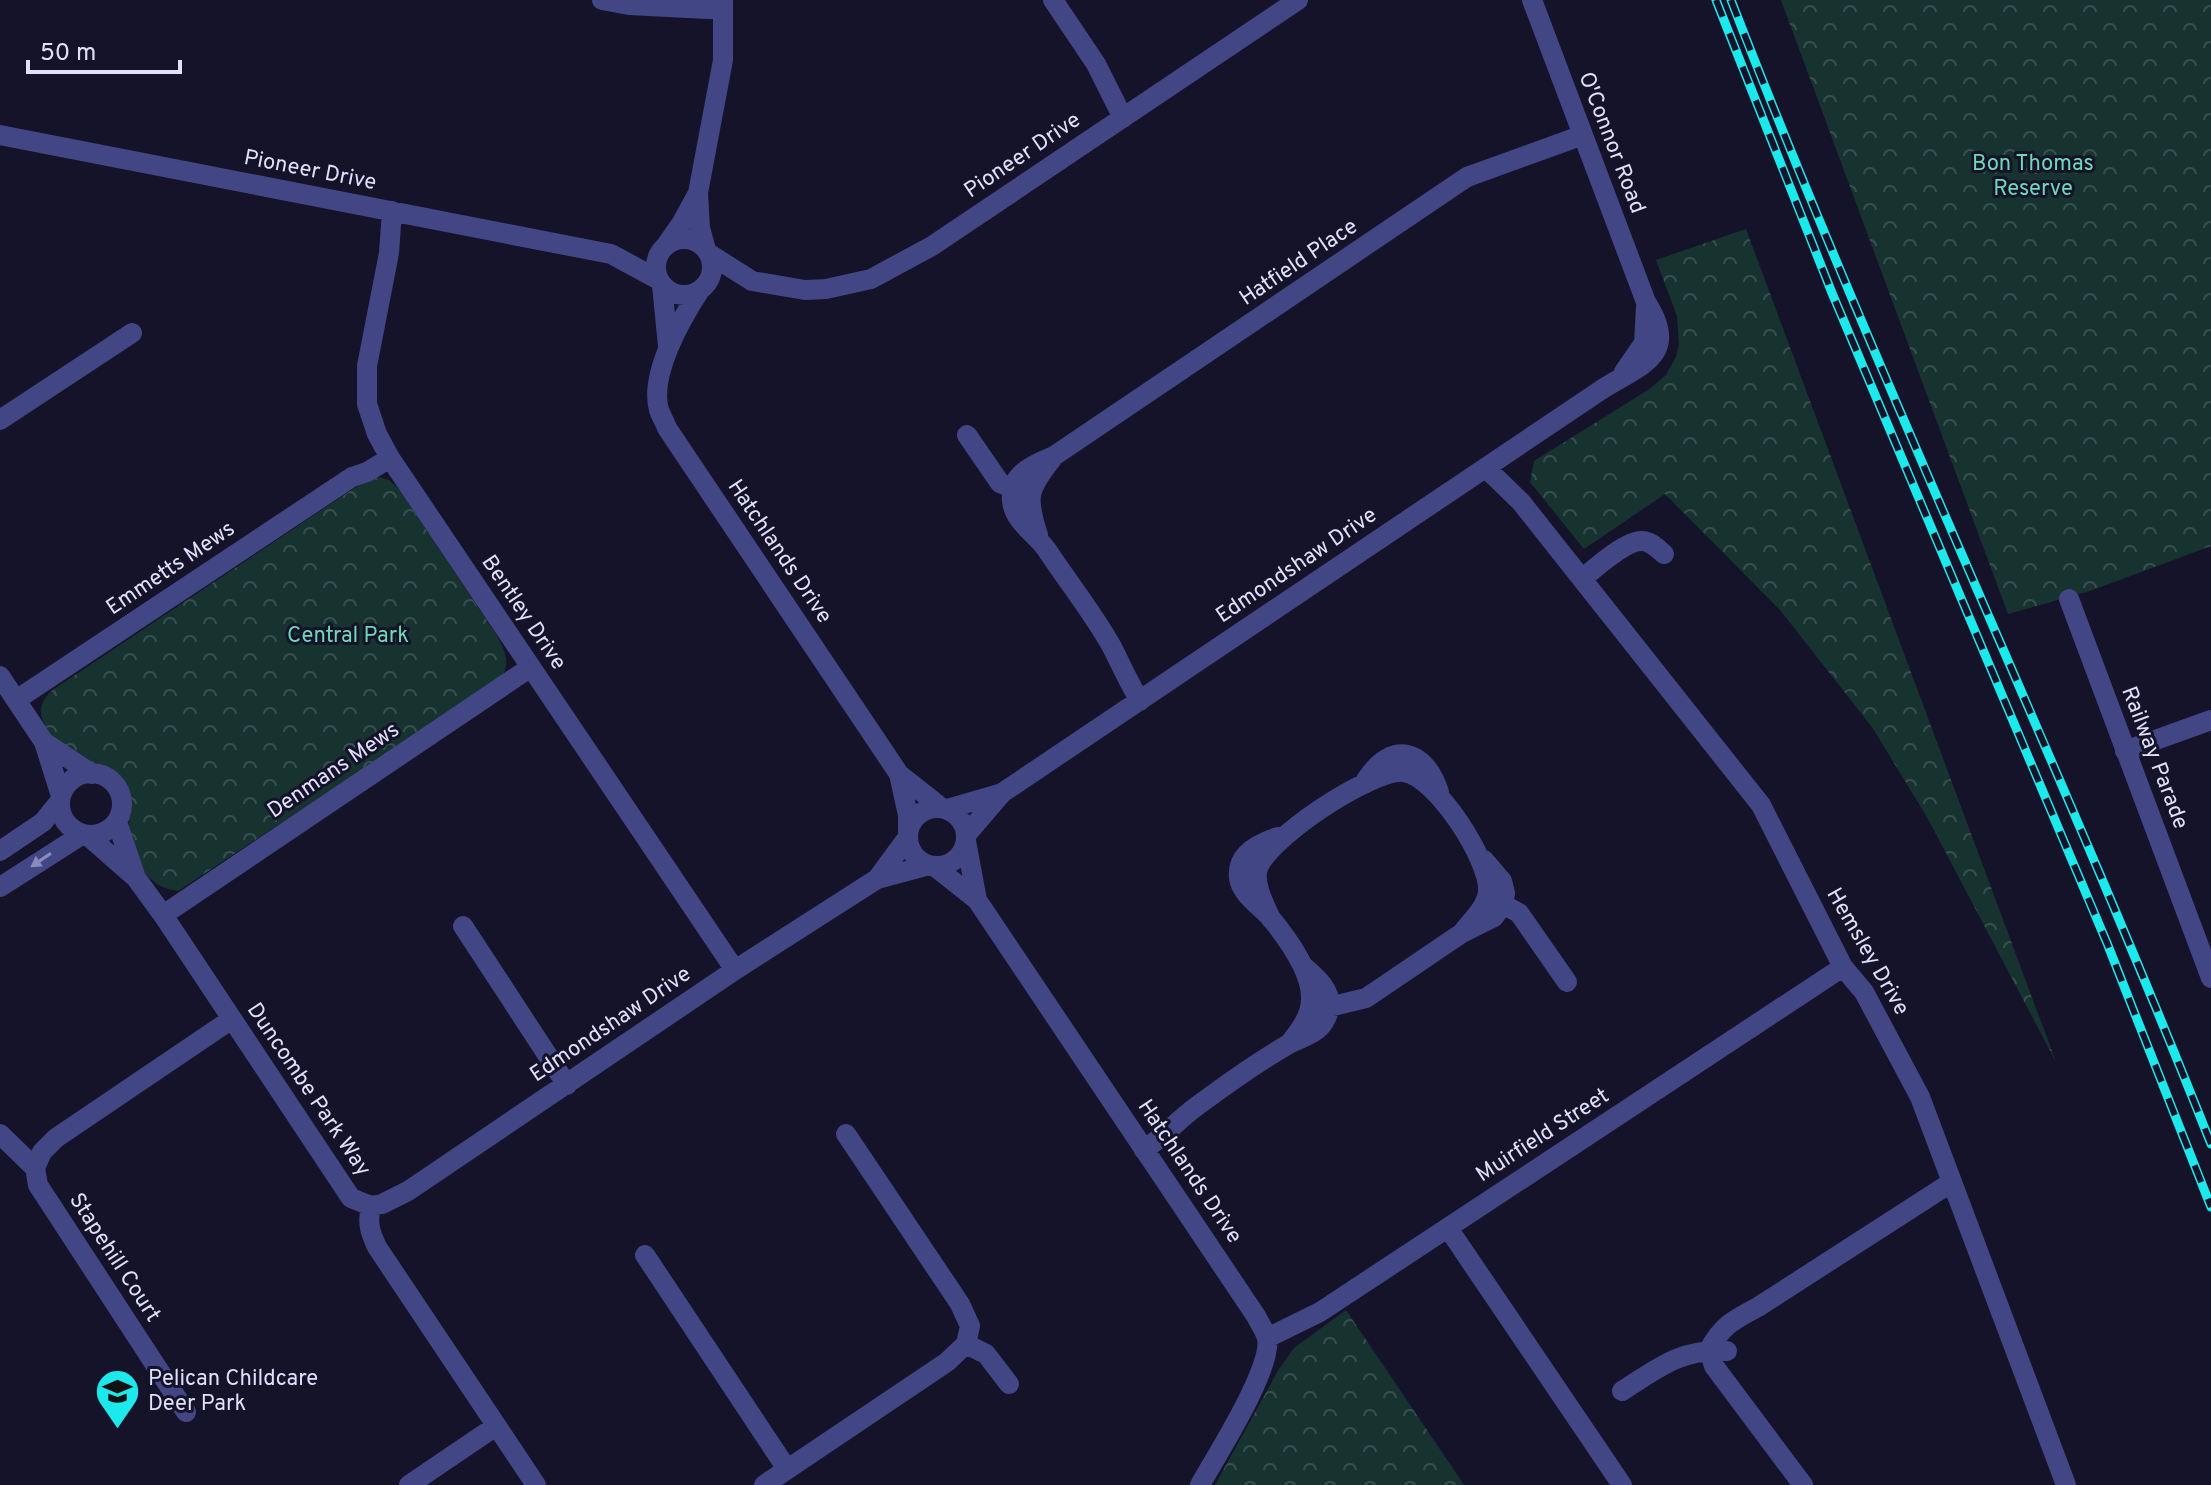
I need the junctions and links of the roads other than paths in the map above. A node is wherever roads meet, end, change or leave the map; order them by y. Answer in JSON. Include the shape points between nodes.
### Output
{"nodes":[{"id":1,"x":602,"y":0,"type":"edge"},
{"id":2,"x":679,"y":0,"type":"edge"},
{"id":3,"x":1053,"y":0,"type":"edge"},
{"id":4,"x":1298,"y":0,"type":"edge"},
{"id":5,"x":1532,"y":0,"type":"edge"},
{"id":6,"x":723,"y":4,"type":"edge"},
{"id":7,"x":658,"y":5,"type":"junction"},
{"id":8,"x":1130,"y":114,"type":"junction"},
{"id":9,"x":0,"y":135,"type":"edge"},
{"id":10,"x":1583,"y":135,"type":"junction"},
{"id":11,"x":698,"y":193,"type":"junction"},
{"id":12,"x":398,"y":213,"type":"junction"},
{"id":13,"x":665,"y":246,"type":"junction"},
{"id":14,"x":707,"y":252,"type":"junction"},
{"id":15,"x":611,"y":254,"type":"junction"},
{"id":16,"x":752,"y":281,"type":"junction"},
{"id":17,"x":660,"y":283,"type":"junction"},
{"id":18,"x":702,"y":288,"type":"junction"},
{"id":19,"x":132,"y":333,"type":"dead end"},
{"id":20,"x":1651,"y":345,"type":"joint"},
{"id":21,"x":668,"y":346,"type":"junction"},
{"id":22,"x":0,"y":420,"type":"edge"},
{"id":23,"x":967,"y":435,"type":"dead end"},
{"id":24,"x":387,"y":453,"type":"junction"},
{"id":25,"x":1492,"y":464,"type":"junction"},
{"id":26,"x":1021,"y":492,"type":"junction"},
{"id":27,"x":1664,"y":554,"type":"dead end"},
{"id":28,"x":1582,"y":579,"type":"junction"},
{"id":29,"x":2069,"y":599,"type":"dead end"},
{"id":30,"x":531,"y":667,"type":"junction"},
{"id":31,"x":0,"y":676,"type":"edge"},
{"id":32,"x":1146,"y":697,"type":"junction"},
{"id":33,"x":16,"y":700,"type":"junction"},
{"id":34,"x":2211,"y":720,"type":"edge"},
{"id":35,"x":44,"y":742,"type":"junction"},
{"id":36,"x":2125,"y":751,"type":"junction"},
{"id":37,"x":92,"y":774,"type":"junction"},
{"id":38,"x":899,"y":774,"type":"junction"},
{"id":39,"x":1002,"y":793,"type":"junction"},
{"id":40,"x":61,"y":798,"type":"junction"},
{"id":41,"x":944,"y":808,"type":"junction"},
{"id":42,"x":117,"y":822,"type":"junction"},
{"id":43,"x":85,"y":835,"type":"junction"},
{"id":44,"x":908,"y":836,"type":"junction"},
{"id":45,"x":967,"y":837,"type":"junction"},
{"id":46,"x":0,"y":851,"type":"edge"},
{"id":47,"x":931,"y":866,"type":"junction"},
{"id":48,"x":136,"y":878,"type":"junction"},
{"id":49,"x":877,"y":879,"type":"junction"},
{"id":50,"x":0,"y":887,"type":"edge"},
{"id":51,"x":977,"y":900,"type":"junction"},
{"id":52,"x":1496,"y":900,"type":"junction"},
{"id":53,"x":163,"y":915,"type":"junction"},
{"id":54,"x":463,"y":926,"type":"dead end"},
{"id":55,"x":1843,"y":967,"type":"junction"},
{"id":56,"x":735,"y":970,"type":"junction"},
{"id":57,"x":2211,"y":978,"type":"edge"},
{"id":58,"x":1567,"y":982,"type":"dead end"},
{"id":59,"x":1323,"y":1002,"type":"junction"},
{"id":60,"x":232,"y":1019,"type":"junction"},
{"id":61,"x":567,"y":1085,"type":"junction"},
{"id":62,"x":0,"y":1134,"type":"edge"},
{"id":63,"x":846,"y":1134,"type":"dead end"},
{"id":64,"x":1140,"y":1144,"type":"junction"},
{"id":65,"x":35,"y":1168,"type":"junction"},
{"id":66,"x":1952,"y":1182,"type":"junction"},
{"id":67,"x":371,"y":1206,"type":"junction"},
{"id":68,"x":1448,"y":1228,"type":"junction"},
{"id":69,"x":645,"y":1255,"type":"dead end"},
{"id":70,"x":1267,"y":1338,"type":"junction"},
{"id":71,"x":966,"y":1344,"type":"junction"},
{"id":72,"x":1718,"y":1351,"type":"junction"},
{"id":73,"x":1009,"y":1384,"type":"dead end"},
{"id":74,"x":1622,"y":1391,"type":"dead end"},
{"id":75,"x":186,"y":1412,"type":"dead end"},
{"id":76,"x":496,"y":1426,"type":"junction"},
{"id":77,"x":787,"y":1469,"type":"junction"},
{"id":78,"x":1799,"y":1483,"type":"edge"},
{"id":79,"x":409,"y":1485,"type":"edge"},
{"id":80,"x":536,"y":1485,"type":"edge"},
{"id":81,"x":764,"y":1485,"type":"edge"},
{"id":82,"x":1200,"y":1485,"type":"edge"},
{"id":83,"x":1622,"y":1485,"type":"edge"},
{"id":84,"x":2066,"y":1485,"type":"edge"}],
"edges":[{"from":1,"to":7,"type":"street"},
{"from":2,"to":7,"type":"street"},
{"from":3,"to":8,"type":"street"},
{"from":4,"to":8,"type":"street","name":"Pioneer Drive"},
{"from":5,"to":10,"type":"street","name":"O'Connor Road"},
{"from":6,"to":7,"type":"street"},
{"from":6,"to":11,"type":"street","via":[[723,60]]},
{"from":8,"to":16,"type":"street","name":"Pioneer Drive","via":[[887,272],[826,289]]},
{"from":9,"to":12,"type":"street","name":"Pioneer Drive"},
{"from":10,"to":20,"type":"street","name":"O'Connor Road","via":[[1646,302]]},
{"from":10,"to":26,"type":"street","name":"Hatfield Place","via":[[1467,177],[1054,456]]},
{"from":11,"to":13,"type":"street"},
{"from":11,"to":14,"type":"street"},
{"from":12,"to":15,"type":"street","name":"Pioneer Drive"},
{"from":12,"to":24,"type":"street","name":"Bentley Drive","via":[[367,366],[367,404]]},
{"from":13,"to":14,"type":"street","via":[[683,239]]},
{"from":13,"to":15,"type":"street","name":"Pioneer Drive"},
{"from":13,"to":17,"type":"street","via":[[655,267]]},
{"from":14,"to":16,"type":"street","name":"Pioneer Drive"},
{"from":14,"to":18,"type":"street","via":[[712,267]]},
{"from":15,"to":17,"type":"street","name":"Pioneer Drive"},
{"from":16,"to":18,"type":"street","name":"Pioneer Drive"},
{"from":17,"to":18,"type":"street","via":[[684,295]]},
{"from":17,"to":21,"type":"street","name":"Hatchlands Drive"},
{"from":18,"to":21,"type":"street","name":"Hatchlands Drive"},
{"from":19,"to":22,"type":"street"},
{"from":20,"to":25,"type":"street","name":"Edmondshaw Drive","via":[[1619,379]]},
{"from":21,"to":38,"type":"street","name":"Hatchlands Drive","via":[[657,395],[667,428]]},
{"from":23,"to":26,"type":"street","via":[[1000,483]]},
{"from":24,"to":30,"type":"street","name":"Bentley Drive"},
{"from":24,"to":33,"type":"street","name":"Emmetts Mews"},
{"from":25,"to":28,"type":"street","name":"Hemsley Drive"},
{"from":25,"to":32,"type":"street","name":"Edmondshaw Drive"},
{"from":26,"to":32,"type":"street","via":[[1040,540]]},
{"from":27,"to":28,"type":"street","via":[[1648,542],[1636,541]]},
{"from":28,"to":55,"type":"street","name":"Hemsley Drive","via":[[1761,805]]},
{"from":29,"to":36,"type":"street","name":"Railway Parade"},
{"from":30,"to":53,"type":"street","name":"Denmans Mews"},
{"from":30,"to":56,"type":"street","name":"Bentley Drive"},
{"from":31,"to":33,"type":"street"},
{"from":32,"to":39,"type":"street","name":"Edmondshaw Drive"},
{"from":33,"to":35,"type":"street"},
{"from":34,"to":36,"type":"street"},
{"from":35,"to":37,"type":"street"},
{"from":35,"to":40,"type":"street"},
{"from":36,"to":57,"type":"street","name":"Railway Parade"},
{"from":37,"to":40,"type":"street","via":[[73,779]]},
{"from":37,"to":42,"type":"street","via":[[116,787],[122,804]]},
{"from":38,"to":41,"type":"street","name":"Hatchlands Drive"},
{"from":38,"to":44,"type":"street","name":"Hatchlands Drive"},
{"from":39,"to":41,"type":"street","name":"Edmondshaw Drive"},
{"from":39,"to":45,"type":"street","name":"Edmondshaw Drive"},
{"from":40,"to":43,"type":"street","via":[[63,818]]},
{"from":40,"to":46,"type":"street","via":[[43,822]]},
{"from":41,"to":44,"type":"street","via":[[923,811]]},
{"from":41,"to":45,"type":"street","via":[[960,819]]},
{"from":42,"to":43,"type":"street","via":[[104,833]]},
{"from":42,"to":48,"type":"street","name":"Duncombe Park Way"},
{"from":43,"to":48,"type":"street","name":"Duncombe Park Way"},
{"from":43,"to":50,"type":"street","one_way":true},
{"from":44,"to":47,"type":"street","via":[[914,855]]},
{"from":44,"to":49,"type":"street","name":"Edmondshaw Drive"},
{"from":45,"to":47,"type":"street","via":[[952,863]]},
{"from":45,"to":51,"type":"street","name":"Hatchlands Drive"},
{"from":47,"to":49,"type":"street","name":"Edmondshaw Drive"},
{"from":47,"to":51,"type":"street","name":"Hatchlands Drive"},
{"from":48,"to":53,"type":"street","name":"Duncombe Park Way"},
{"from":49,"to":56,"type":"street","name":"Edmondshaw Drive"},
{"from":51,"to":64,"type":"street","name":"Hatchlands Drive"},
{"from":52,"to":58,"type":"street","via":[[1519,913]]},
{"from":52,"to":59,"type":"street","via":[[1483,907],[1462,933],[1366,998]]},
{"from":52,"to":59,"type":"street","via":[[1478,854],[1442,799],[1405,772],[1365,781],[1284,836],[1257,874],[1271,919]]},
{"from":53,"to":60,"type":"street","name":"Duncombe Park Way"},
{"from":54,"to":61,"type":"street"},
{"from":55,"to":66,"type":"street","name":"Hemsley Drive","via":[[1864,992],[1920,1097]]},
{"from":55,"to":68,"type":"street","name":"Muirfield Street"},
{"from":56,"to":61,"type":"street","name":"Edmondshaw Drive"},
{"from":59,"to":64,"type":"street","via":[[1319,1029],[1310,1036],[1290,1043]]},
{"from":60,"to":65,"type":"street","via":[[56,1138]]},
{"from":60,"to":67,"type":"street","name":"Duncombe Park Way","via":[[351,1198]]},
{"from":61,"to":67,"type":"street","name":"Edmondshaw Drive","via":[[408,1191]]},
{"from":62,"to":65,"type":"street","name":"Stapehill Court"},
{"from":63,"to":71,"type":"street","via":[[960,1304],[970,1326]]},
{"from":64,"to":70,"type":"street","name":"Hatchlands Drive"},
{"from":65,"to":75,"type":"street","name":"Stapehill Court","via":[[38,1185]]},
{"from":66,"to":72,"type":"street","via":[[1758,1307]]},
{"from":66,"to":84,"type":"street","name":"Hemsley Drive"},
{"from":67,"to":76,"type":"street","name":"Duncombe Park Way","via":[[368,1219],[377,1247]]},
{"from":68,"to":70,"type":"street","name":"Muirfield Street","via":[[1320,1312]]},
{"from":68,"to":83,"type":"street"},
{"from":69,"to":77,"type":"street"},
{"from":70,"to":82,"type":"street","via":[[1266,1360],[1257,1380]]},
{"from":71,"to":73,"type":"street","via":[[986,1354]]},
{"from":71,"to":77,"type":"street"},
{"from":72,"to":74,"type":"street","via":[[1685,1354]]},
{"from":72,"to":78,"type":"street","via":[[1740,1398]]},
{"from":76,"to":79,"type":"street"},
{"from":76,"to":80,"type":"street","name":"Duncombe Park Way"},
{"from":77,"to":81,"type":"street"}]}
